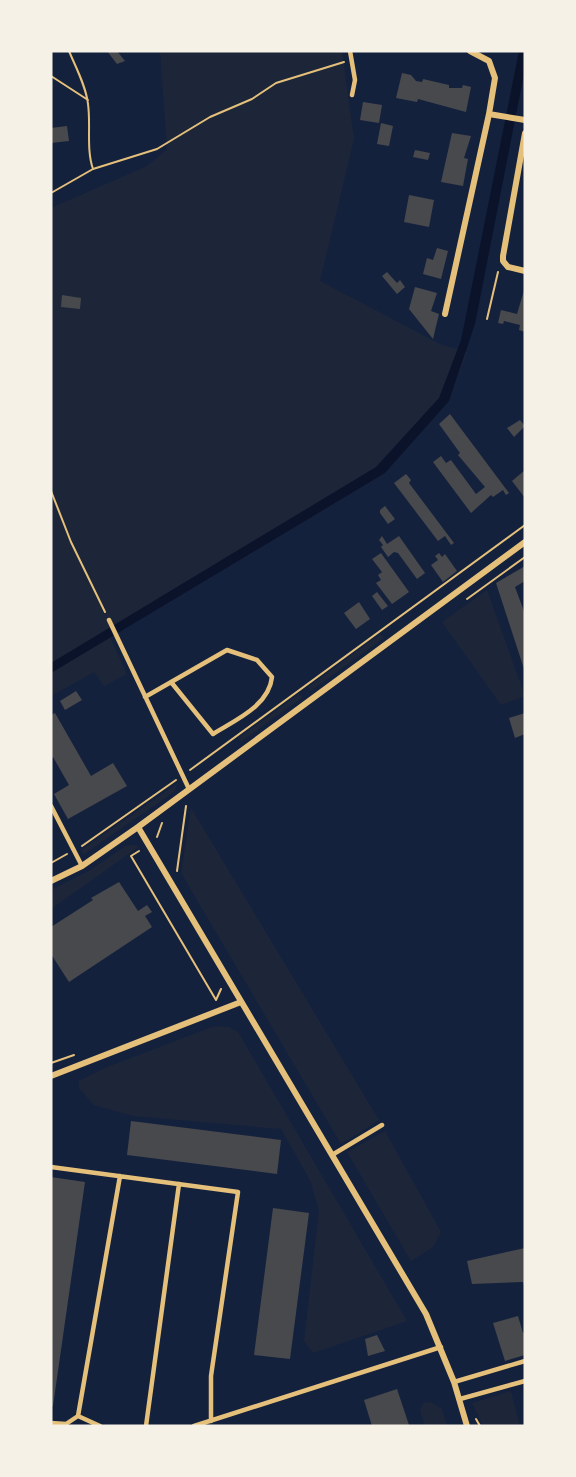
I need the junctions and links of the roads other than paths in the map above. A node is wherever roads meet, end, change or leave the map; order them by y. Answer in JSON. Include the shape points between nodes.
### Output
{"nodes":[{"id":1,"x":350,"y":51,"type":"edge"},
{"id":2,"x":470,"y":51,"type":"edge"},
{"id":3,"x":352,"y":95,"type":"dead end"},
{"id":4,"x":489,"y":114,"type":"junction"},
{"id":5,"x":522,"y":120,"type":"edge"},
{"id":6,"x":525,"y":133,"type":"edge"},
{"id":7,"x":525,"y":271,"type":"edge"},
{"id":8,"x":445,"y":314,"type":"dead end"},
{"id":9,"x":525,"y":543,"type":"edge"},
{"id":10,"x":109,"y":620,"type":"road end"},
{"id":11,"x":171,"y":682,"type":"junction"},
{"id":12,"x":145,"y":698,"type":"junction"},
{"id":13,"x":189,"y":789,"type":"junction"},
{"id":14,"x":51,"y":806,"type":"edge"},
{"id":15,"x":138,"y":827,"type":"junction"},
{"id":16,"x":82,"y":866,"type":"junction"},
{"id":17,"x":51,"y":881,"type":"edge"},
{"id":18,"x":241,"y":1002,"type":"junction"},
{"id":19,"x":51,"y":1076,"type":"edge"},
{"id":20,"x":382,"y":1125,"type":"dead end"},
{"id":21,"x":332,"y":1155,"type":"junction"},
{"id":22,"x":51,"y":1167,"type":"edge"},
{"id":23,"x":120,"y":1176,"type":"junction"},
{"id":24,"x":179,"y":1184,"type":"junction"},
{"id":25,"x":441,"y":1347,"type":"junction"},
{"id":26,"x":525,"y":1361,"type":"edge"},
{"id":27,"x":525,"y":1381,"type":"edge"},
{"id":28,"x":454,"y":1382,"type":"junction"},
{"id":29,"x":460,"y":1399,"type":"junction"},
{"id":30,"x":78,"y":1416,"type":"junction"},
{"id":31,"x":211,"y":1421,"type":"junction"},
{"id":32,"x":51,"y":1423,"type":"edge"},
{"id":33,"x":100,"y":1426,"type":"edge"},
{"id":34,"x":146,"y":1426,"type":"edge"},
{"id":35,"x":194,"y":1426,"type":"edge"},
{"id":36,"x":467,"y":1426,"type":"edge"}],
"edges":[{"from":1,"to":3,"type":"lane","via":[[355,80]]},
{"from":2,"to":4,"type":"street","via":[[489,61],[495,78]]},
{"from":4,"to":5,"type":"street"},
{"from":4,"to":8,"type":"street"},
{"from":6,"to":7,"type":"street","via":[[503,261],[508,267]]},
{"from":9,"to":13,"type":"street"},
{"from":10,"to":12,"type":"lane"},
{"from":11,"to":11,"type":"lane","via":[[227,650],[257,660],[272,677],[270,690],[256,706],[213,734]]},
{"from":11,"to":12,"type":"lane"},
{"from":12,"to":13,"type":"lane"},
{"from":13,"to":15,"type":"street"},
{"from":14,"to":16,"type":"lane"},
{"from":15,"to":16,"type":"street"},
{"from":15,"to":18,"type":"street"},
{"from":16,"to":17,"type":"street"},
{"from":18,"to":19,"type":"street"},
{"from":18,"to":21,"type":"street"},
{"from":20,"to":21,"type":"lane"},
{"from":21,"to":25,"type":"street","via":[[415,1294]]},
{"from":22,"to":23,"type":"lane"},
{"from":23,"to":24,"type":"lane"},
{"from":23,"to":30,"type":"lane"},
{"from":24,"to":31,"type":"lane","via":[[238,1192],[211,1376]]},
{"from":24,"to":34,"type":"lane"},
{"from":25,"to":28,"type":"street"},
{"from":25,"to":31,"type":"lane"},
{"from":26,"to":28,"type":"lane"},
{"from":27,"to":29,"type":"lane"},
{"from":28,"to":29,"type":"street"},
{"from":29,"to":36,"type":"street"},
{"from":30,"to":32,"type":"lane","via":[[66,1424]]},
{"from":30,"to":33,"type":"lane"},
{"from":31,"to":35,"type":"lane"}]}
